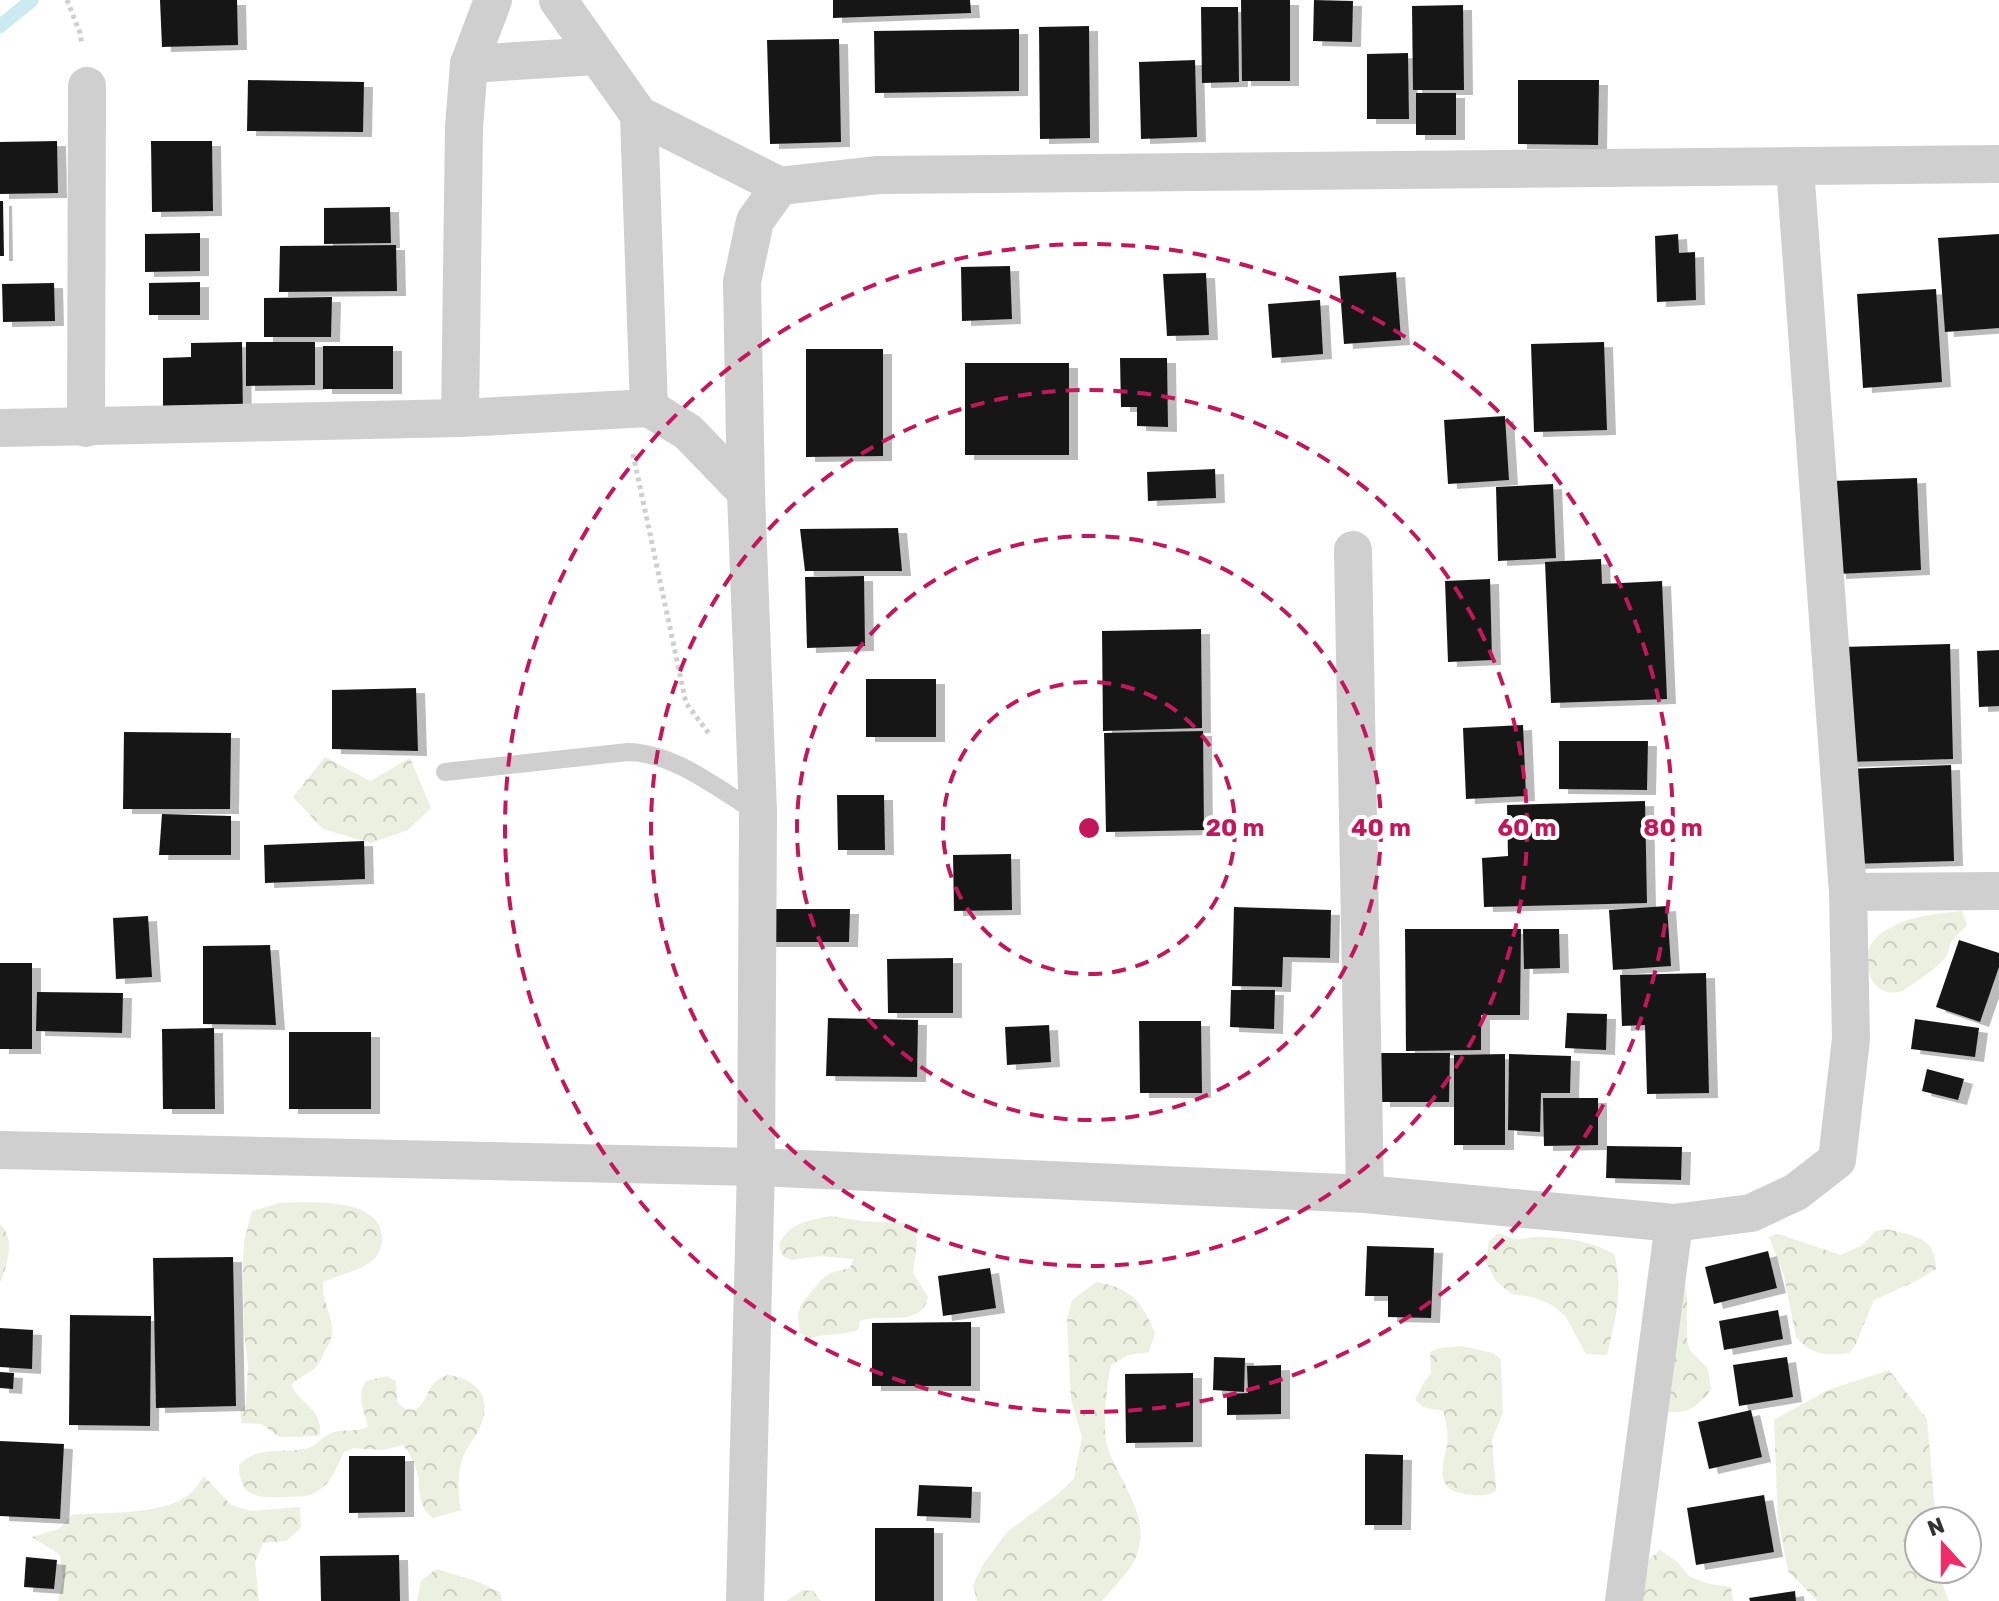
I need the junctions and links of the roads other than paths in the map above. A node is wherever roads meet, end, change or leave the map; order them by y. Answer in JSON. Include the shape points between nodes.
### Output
{"nodes":[{"id":1,"x":493,"y":0,"type":"edge"},
{"id":2,"x":558,"y":0,"type":"edge"},
{"id":3,"x":597,"y":56,"type":"junction"},
{"id":4,"x":469,"y":64,"type":"junction"},
{"id":5,"x":87,"y":86,"type":"dead end"},
{"id":6,"x":639,"y":115,"type":"junction"},
{"id":7,"x":1999,"y":164,"type":"edge"},
{"id":8,"x":1795,"y":168,"type":"junction"},
{"id":9,"x":780,"y":186,"type":"junction"},
{"id":10,"x":637,"y":408,"type":"junction"},
{"id":11,"x":460,"y":418,"type":"junction"},
{"id":12,"x":0,"y":428,"type":"edge"},
{"id":13,"x":86,"y":428,"type":"junction"},
{"id":14,"x":746,"y":492,"type":"junction"},
{"id":15,"x":1353,"y":550,"type":"dead end"},
{"id":16,"x":445,"y":772,"type":"dead end"},
{"id":17,"x":758,"y":813,"type":"junction"},
{"id":18,"x":1999,"y":891,"type":"edge"},
{"id":19,"x":1848,"y":892,"type":"junction"},
{"id":20,"x":0,"y":1150,"type":"edge"},
{"id":21,"x":756,"y":1167,"type":"junction"},
{"id":22,"x":1365,"y":1194,"type":"junction"},
{"id":23,"x":1674,"y":1223,"type":"junction"},
{"id":24,"x":745,"y":1601,"type":"edge"},
{"id":25,"x":1624,"y":1601,"type":"edge"}],
"edges":[{"from":1,"to":4,"type":"street"},
{"from":2,"to":3,"type":"street"},
{"from":3,"to":4,"type":"street"},
{"from":3,"to":6,"type":"street"},
{"from":4,"to":11,"type":"street"},
{"from":5,"to":13,"type":"street"},
{"from":6,"to":9,"type":"street"},
{"from":6,"to":10,"type":"street"},
{"from":7,"to":8,"type":"street"},
{"from":8,"to":9,"type":"street","via":[[878,175]]},
{"from":8,"to":19,"type":"street"},
{"from":9,"to":14,"type":"street","via":[[755,221],[742,282]]},
{"from":10,"to":11,"type":"street"},
{"from":10,"to":14,"type":"street","via":[[688,432]]},
{"from":11,"to":13,"type":"street"},
{"from":12,"to":13,"type":"street"},
{"from":14,"to":17,"type":"street"},
{"from":15,"to":22,"type":"street"},
{"from":16,"to":17,"type":"lane","via":[[647,752]]},
{"from":17,"to":21,"type":"street"},
{"from":18,"to":19,"type":"street"},
{"from":19,"to":23,"type":"street","via":[[1851,1039],[1837,1160],[1796,1192],[1751,1213]]},
{"from":20,"to":21,"type":"street"},
{"from":21,"to":22,"type":"street"},
{"from":21,"to":24,"type":"street"},
{"from":22,"to":23,"type":"street"},
{"from":23,"to":25,"type":"street"}]}
